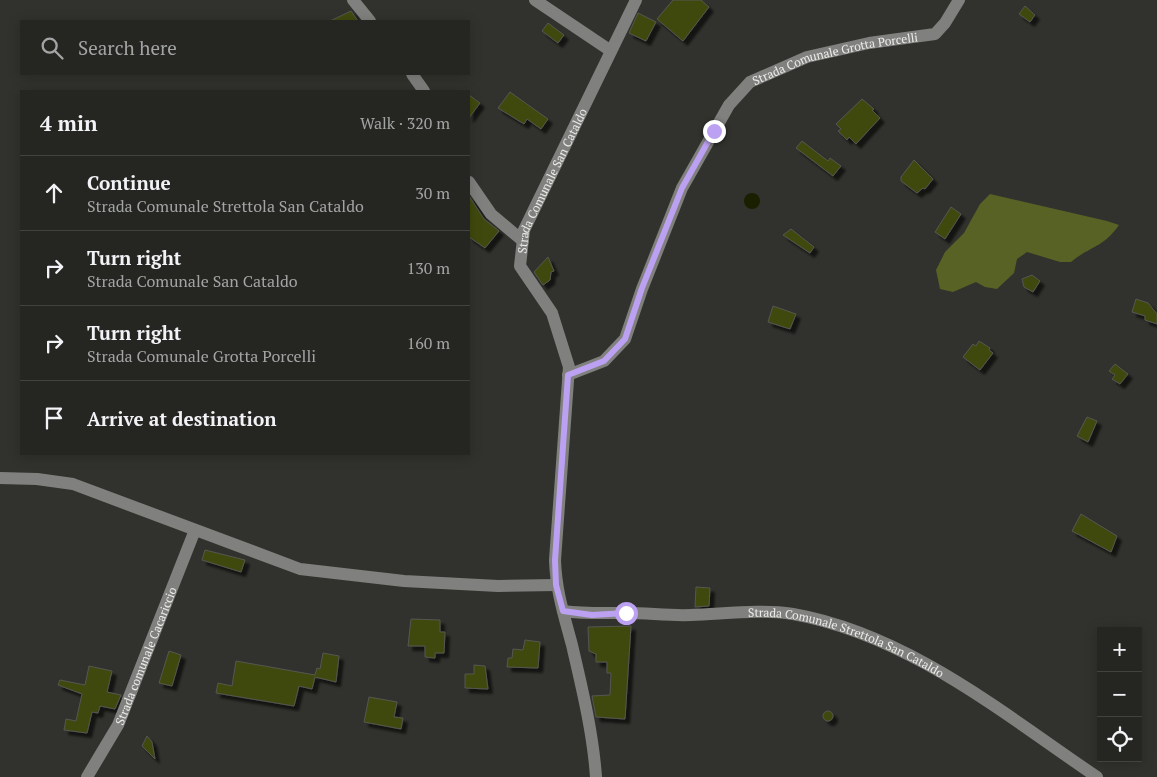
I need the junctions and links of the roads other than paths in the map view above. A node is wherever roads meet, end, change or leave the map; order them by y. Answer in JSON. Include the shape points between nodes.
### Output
{"nodes":[{"id":1,"x":353,"y":0,"type":"edge"},
{"id":2,"x":535,"y":0,"type":"edge"},
{"id":3,"x":636,"y":0,"type":"edge"},
{"id":4,"x":959,"y":0,"type":"edge"},
{"id":5,"x":369,"y":20,"type":"edge"},
{"id":6,"x":611,"y":51,"type":"junction"},
{"id":7,"x":413,"y":75,"type":"edge"},
{"id":8,"x":423,"y":90,"type":"edge"},
{"id":9,"x":470,"y":183,"type":"edge"},
{"id":10,"x":523,"y":240,"type":"junction"},
{"id":11,"x":568,"y":375,"type":"junction"},
{"id":12,"x":0,"y":478,"type":"edge"},
{"id":13,"x":195,"y":530,"type":"junction"},
{"id":14,"x":556,"y":585,"type":"junction"},
{"id":15,"x":563,"y":611,"type":"junction"},
{"id":16,"x":87,"y":777,"type":"edge"},
{"id":17,"x":596,"y":777,"type":"edge"},
{"id":18,"x":1098,"y":777,"type":"edge"}],
"edges":[{"from":1,"to":5,"type":"street"},
{"from":2,"to":6,"type":"street"},
{"from":3,"to":6,"type":"street","name":"Strada Comunale San Cataldo"},
{"from":4,"to":11,"type":"street","name":"Strada Comunale Grotta Porcelli","via":[[935,34],[869,43],[808,57],[750,82],[729,105],[682,188],[625,339],[604,361]]},
{"from":6,"to":10,"type":"street","name":"Strada Comunale San Cataldo","via":[[524,230]]},
{"from":7,"to":8,"type":"street"},
{"from":9,"to":10,"type":"street","via":[[491,214]]},
{"from":10,"to":11,"type":"street","name":"Strada Comunale San Cataldo","via":[[520,266],[552,313],[569,367]]},
{"from":11,"to":14,"type":"street","name":"Strada Comunale San Cataldo"},
{"from":12,"to":13,"type":"street","via":[[73,484]]},
{"from":13,"to":14,"type":"street","via":[[300,569],[413,581],[498,586]]},
{"from":13,"to":16,"type":"street","name":"Strada comunale Cacariccio","via":[[118,726]]},
{"from":14,"to":15,"type":"street","name":"Strada Comunale San Cataldo"},
{"from":15,"to":17,"type":"street","name":"Strada Comunale San Cataldo","via":[[594,750]]},
{"from":15,"to":18,"type":"street","name":"Strada Comunale Strettola San Cataldo","via":[[592,615],[792,614],[854,630],[949,678]]}]}
